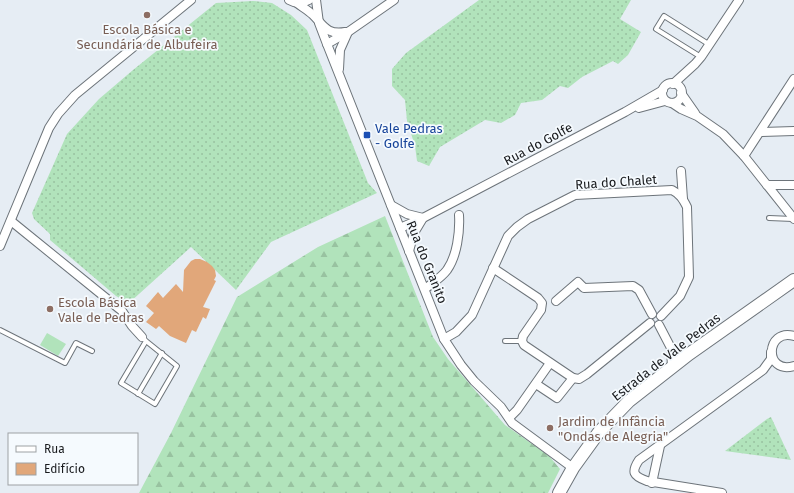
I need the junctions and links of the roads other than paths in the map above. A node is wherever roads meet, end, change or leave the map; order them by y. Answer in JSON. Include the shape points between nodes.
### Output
{"nodes":[{"id":1,"x":191,"y":0,"type":"edge"},
{"id":2,"x":309,"y":0,"type":"edge"},
{"id":3,"x":316,"y":0,"type":"edge"},
{"id":4,"x":394,"y":0,"type":"edge"},
{"id":5,"x":738,"y":0,"type":"edge"},
{"id":6,"x":293,"y":2,"type":"edge"},
{"id":7,"x":319,"y":23,"type":"junction"},
{"id":8,"x":348,"y":32,"type":"junction"},
{"id":9,"x":326,"y":44,"type":"junction"},
{"id":10,"x":710,"y":45,"type":"junction"},
{"id":11,"x":701,"y":57,"type":"junction"},
{"id":12,"x":695,"y":64,"type":"junction"},
{"id":13,"x":339,"y":74,"type":"junction"},
{"id":14,"x":794,"y":79,"type":"edge"},
{"id":15,"x":673,"y":84,"type":"junction"},
{"id":16,"x":663,"y":90,"type":"junction"},
{"id":17,"x":681,"y":91,"type":"junction"},
{"id":18,"x":669,"y":102,"type":"junction"},
{"id":19,"x":625,"y":112,"type":"junction"},
{"id":20,"x":697,"y":116,"type":"junction"},
{"id":21,"x":794,"y":131,"type":"edge"},
{"id":22,"x":761,"y":132,"type":"junction"},
{"id":23,"x":744,"y":156,"type":"junction"},
{"id":24,"x":682,"y":171,"type":"dead end"},
{"id":25,"x":794,"y":184,"type":"edge"},
{"id":26,"x":767,"y":185,"type":"junction"},
{"id":27,"x":683,"y":199,"type":"junction"},
{"id":28,"x":391,"y":205,"type":"junction"},
{"id":29,"x":459,"y":215,"type":"dead end"},
{"id":30,"x":423,"y":218,"type":"junction"},
{"id":31,"x":769,"y":218,"type":"dead end"},
{"id":32,"x":794,"y":219,"type":"edge"},
{"id":33,"x":11,"y":221,"type":"junction"},
{"id":34,"x":400,"y":228,"type":"junction"},
{"id":35,"x":0,"y":246,"type":"edge"},
{"id":36,"x":410,"y":251,"type":"junction"},
{"id":37,"x":493,"y":268,"type":"junction"},
{"id":38,"x":794,"y":280,"type":"edge"},
{"id":39,"x":425,"y":289,"type":"junction"},
{"id":40,"x":556,"y":301,"type":"dead end"},
{"id":41,"x":652,"y":314,"type":"junction"},
{"id":42,"x":661,"y":316,"type":"junction"},
{"id":43,"x":650,"y":323,"type":"junction"},
{"id":44,"x":659,"y":325,"type":"junction"},
{"id":45,"x":0,"y":330,"type":"edge"},
{"id":46,"x":794,"y":336,"type":"edge"},
{"id":47,"x":444,"y":338,"type":"junction"},
{"id":48,"x":144,"y":339,"type":"junction"},
{"id":49,"x":505,"y":341,"type":"dead end"},
{"id":50,"x":522,"y":341,"type":"junction"},
{"id":51,"x":671,"y":348,"type":"junction"},
{"id":52,"x":92,"y":351,"type":"dead end"},
{"id":53,"x":771,"y":352,"type":"junction"},
{"id":54,"x":162,"y":353,"type":"junction"},
{"id":55,"x":689,"y":354,"type":"junction"},
{"id":56,"x":550,"y":363,"type":"junction"},
{"id":57,"x":672,"y":367,"type":"junction"},
{"id":58,"x":790,"y":368,"type":"edge"},
{"id":59,"x":764,"y":370,"type":"junction"},
{"id":60,"x":576,"y":379,"type":"junction"},
{"id":61,"x":536,"y":384,"type":"junction"},
{"id":62,"x":138,"y":394,"type":"junction"},
{"id":63,"x":509,"y":418,"type":"junction"},
{"id":64,"x":660,"y":446,"type":"junction"},
{"id":65,"x":573,"y":468,"type":"junction"},
{"id":66,"x":652,"y":483,"type":"junction"},
{"id":67,"x":559,"y":493,"type":"edge"},
{"id":68,"x":722,"y":493,"type":"edge"}],
"edges":[{"from":1,"to":33,"type":"street","via":[[75,95],[58,114],[49,128]]},
{"from":2,"to":6,"type":"street","via":[[303,3]]},
{"from":3,"to":7,"type":"street","name":"Rua do Granito"},
{"from":4,"to":8,"type":"street"},
{"from":5,"to":10,"type":"street","name":"Rua do Golfe"},
{"from":6,"to":7,"type":"street","name":"Rua do Granito","via":[[313,15]]},
{"from":7,"to":8,"type":"street","via":[[336,34]]},
{"from":7,"to":9,"type":"street","name":"Rua do Granito"},
{"from":8,"to":9,"type":"street"},
{"from":8,"to":13,"type":"street","via":[[340,50]]},
{"from":9,"to":13,"type":"street","name":"Rua do Granito"},
{"from":10,"to":11,"type":"street","name":"Rua do Golfe"},
{"from":10,"to":11,"type":"lane","via":[[664,16],[656,28]]},
{"from":11,"to":12,"type":"street","name":"Rua do Golfe"},
{"from":12,"to":15,"type":"street","name":"Rua do Golfe"},
{"from":12,"to":17,"type":"street"},
{"from":13,"to":28,"type":"street","name":"Rua do Granito"},
{"from":14,"to":22,"type":"street"},
{"from":15,"to":16,"type":"street","name":"Rua do Golfe","via":[[667,85]]},
{"from":15,"to":17,"type":"street"},
{"from":16,"to":18,"type":"street","via":[[662,96]]},
{"from":16,"to":19,"type":"street","name":"Rua do Golfe"},
{"from":17,"to":18,"type":"street","via":[[678,101]]},
{"from":17,"to":20,"type":"street"},
{"from":18,"to":19,"type":"street"},
{"from":18,"to":20,"type":"street"},
{"from":19,"to":30,"type":"street","name":"Rua do Golfe"},
{"from":20,"to":23,"type":"street","via":[[723,134]]},
{"from":21,"to":22,"type":"street"},
{"from":22,"to":23,"type":"street"},
{"from":23,"to":26,"type":"street"},
{"from":24,"to":27,"type":"street"},
{"from":25,"to":26,"type":"street"},
{"from":26,"to":32,"type":"street"},
{"from":27,"to":37,"type":"street","name":"Rua do Chalet","via":[[672,190],[575,194],[517,227],[508,236]]},
{"from":27,"to":42,"type":"street","via":[[687,207],[689,277],[680,296]]},
{"from":28,"to":30,"type":"street","via":[[407,214]]},
{"from":28,"to":34,"type":"street","name":"Rua do Granito"},
{"from":29,"to":39,"type":"street","via":[[459,236],[451,263],[441,277]]},
{"from":30,"to":34,"type":"street","name":"Rua do Golfe"},
{"from":30,"to":36,"type":"street","via":[[414,233]]},
{"from":31,"to":32,"type":"lane"},
{"from":33,"to":35,"type":"street"},
{"from":33,"to":48,"type":"street","via":[[97,289],[122,312]]},
{"from":34,"to":36,"type":"street","name":"Rua do Granito"},
{"from":36,"to":39,"type":"street","name":"Rua do Granito"},
{"from":37,"to":47,"type":"street","name":"Rua do Chalet","via":[[472,314],[456,332]]},
{"from":37,"to":50,"type":"street","via":[[534,294],[542,303],[541,310]]},
{"from":38,"to":55,"type":"main road","name":"Estrada de Vale Pedras"},
{"from":39,"to":47,"type":"street","name":"Rua do Granito"},
{"from":40,"to":41,"type":"street","via":[[578,282],[584,288],[632,286],[639,290]]},
{"from":41,"to":42,"type":"street","via":[[657,313]]},
{"from":41,"to":43,"type":"street","via":[[649,318]]},
{"from":42,"to":44,"type":"street","via":[[662,321]]},
{"from":43,"to":44,"type":"street","via":[[654,326]]},
{"from":43,"to":60,"type":"street"},
{"from":44,"to":51,"type":"street"},
{"from":45,"to":52,"type":"lane","via":[[65,363],[76,343]]},
{"from":46,"to":53,"type":"street","via":[[780,337],[772,346]]},
{"from":47,"to":63,"type":"street","name":"Rua do Granito","via":[[474,381]]},
{"from":48,"to":54,"type":"lane"},
{"from":48,"to":62,"type":"lane","via":[[121,383]]},
{"from":49,"to":50,"type":"lane"},
{"from":50,"to":56,"type":"street"},
{"from":51,"to":55,"type":"street"},
{"from":51,"to":57,"type":"street"},
{"from":53,"to":58,"type":"street","via":[[775,362]]},
{"from":53,"to":59,"type":"street","via":[[771,359]]},
{"from":54,"to":62,"type":"lane"},
{"from":54,"to":62,"type":"lane","via":[[177,366],[155,404]]},
{"from":55,"to":57,"type":"main road","name":"Estrada de Vale Pedras"},
{"from":56,"to":60,"type":"street"},
{"from":56,"to":61,"type":"street"},
{"from":57,"to":65,"type":"main road","name":"Estrada de Vale Pedras","via":[[629,401],[599,432]]},
{"from":58,"to":59,"type":"street","via":[[775,367]]},
{"from":59,"to":64,"type":"street"},
{"from":60,"to":61,"type":"street","via":[[557,398]]},
{"from":61,"to":63,"type":"street"},
{"from":63,"to":65,"type":"street","name":"Rua do Granito","via":[[512,423]]},
{"from":64,"to":66,"type":"street"},
{"from":64,"to":66,"type":"street","via":[[639,460],[634,467],[637,477]]},
{"from":65,"to":67,"type":"main road","name":"Estrada de Vale Pedras"},
{"from":66,"to":68,"type":"street"}]}
